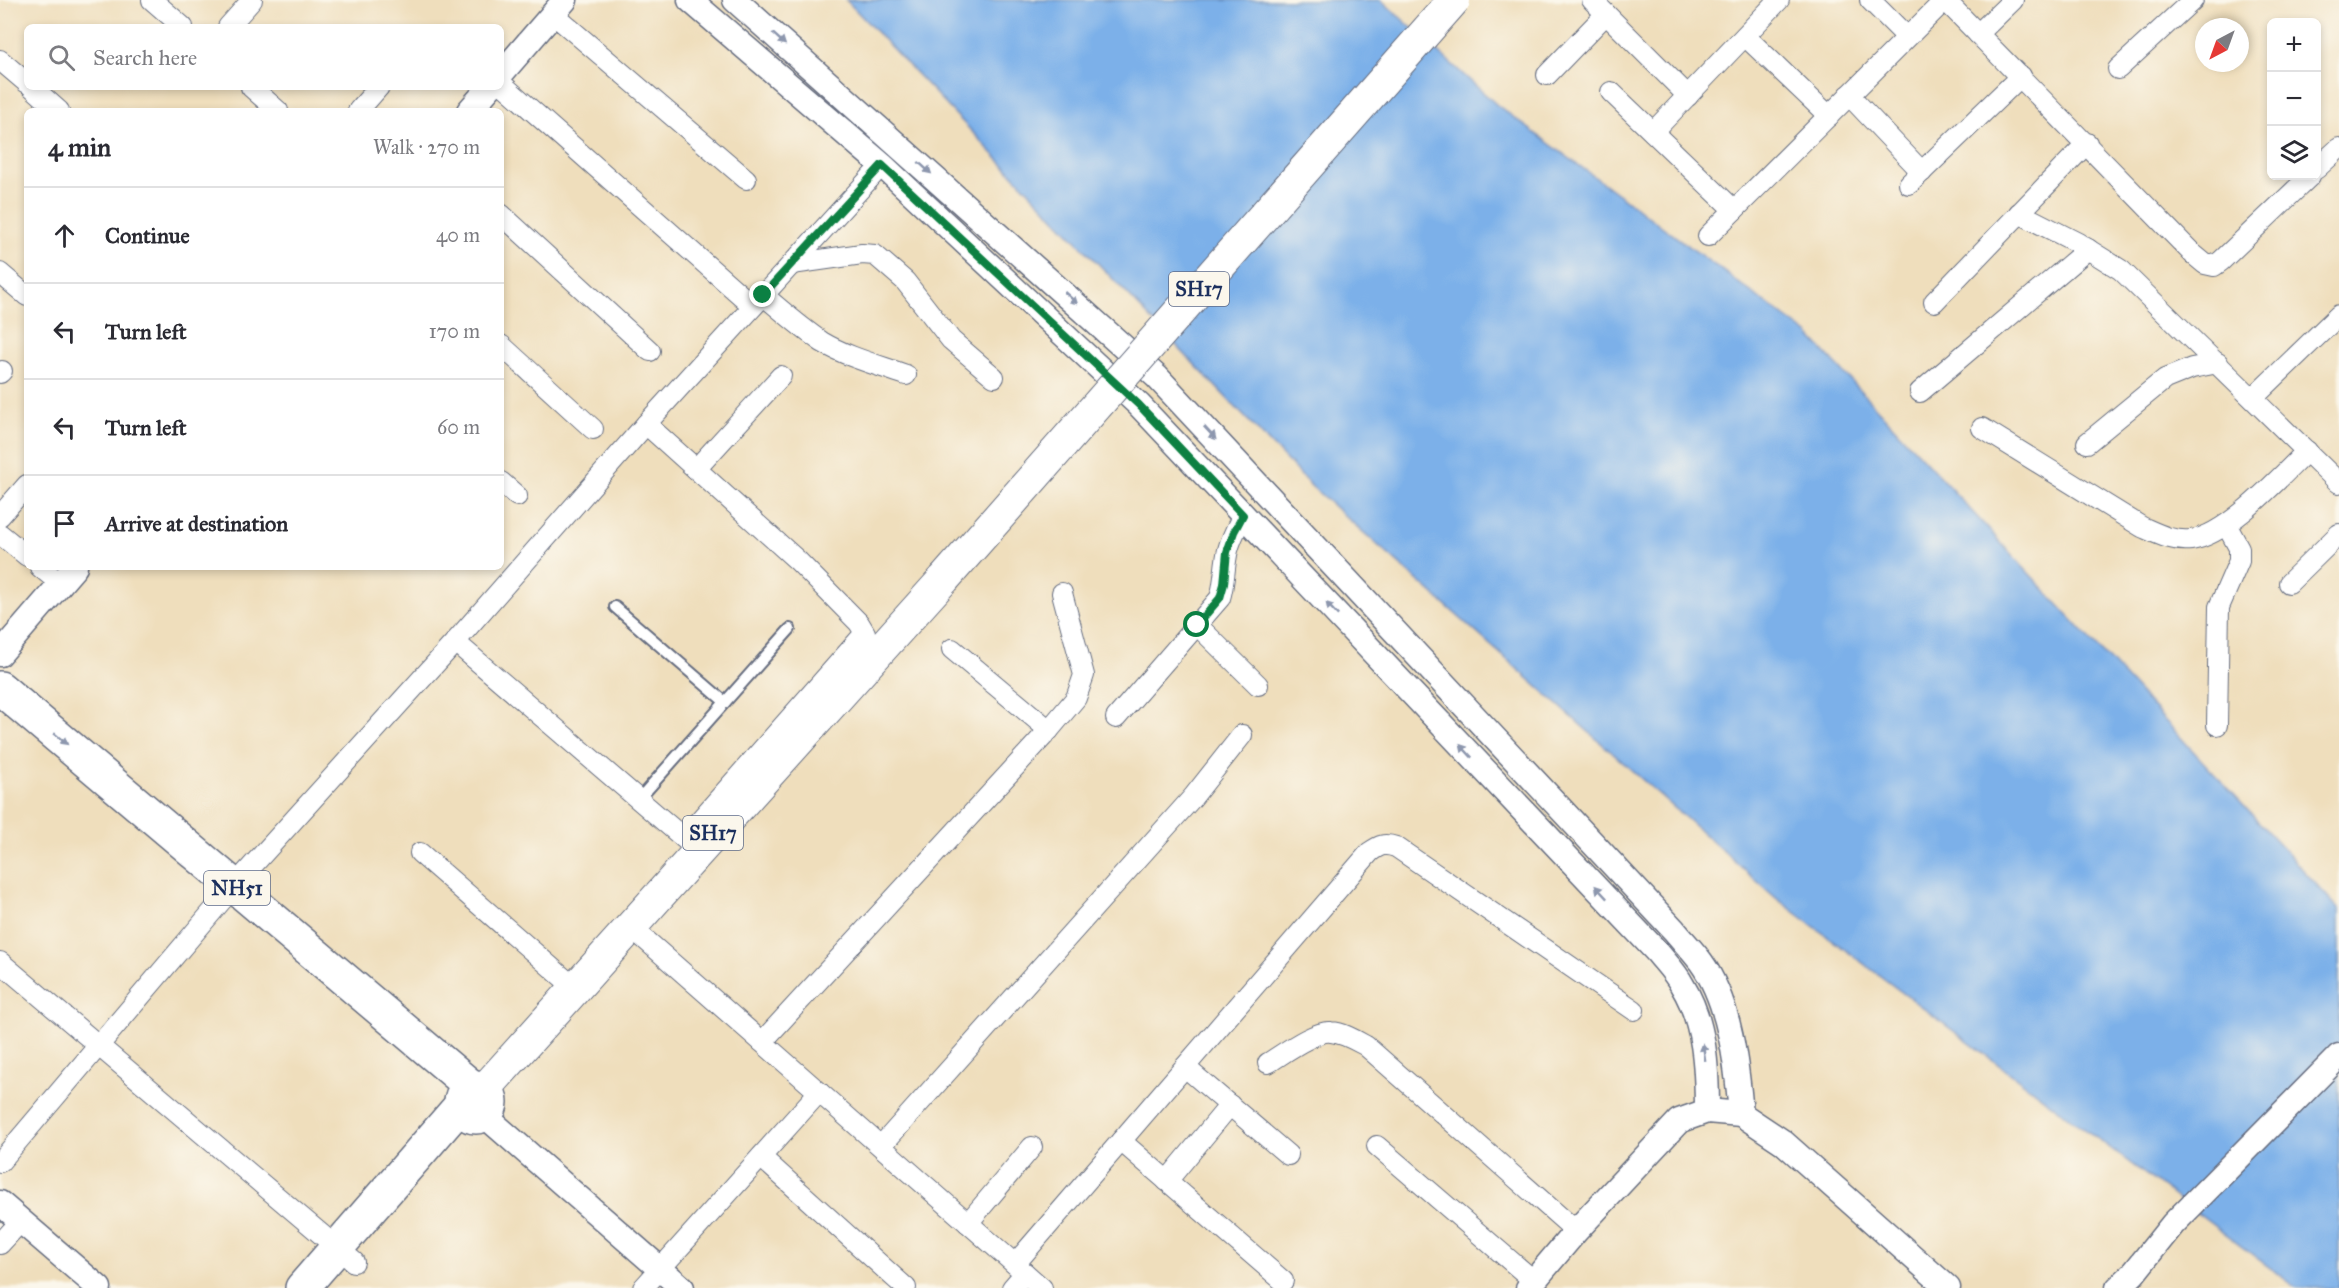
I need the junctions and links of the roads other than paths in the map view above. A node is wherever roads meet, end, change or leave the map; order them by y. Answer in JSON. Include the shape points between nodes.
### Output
{"nodes":[{"id":1,"x":152,"y":0,"type":"edge"},
{"id":2,"x":252,"y":0,"type":"edge"},
{"id":3,"x":690,"y":0,"type":"edge"},
{"id":4,"x":735,"y":0,"type":"edge"},
{"id":5,"x":1454,"y":0,"type":"edge"},
{"id":6,"x":1592,"y":0,"type":"edge"},
{"id":7,"x":1779,"y":0,"type":"edge"},
{"id":8,"x":1870,"y":0,"type":"edge"},
{"id":9,"x":2013,"y":0,"type":"edge"},
{"id":10,"x":2193,"y":0,"type":"edge"},
{"id":11,"x":559,"y":7,"type":"edge"},
{"id":12,"x":1606,"y":14,"type":"junction"},
{"id":13,"x":180,"y":24,"type":"edge"},
{"id":14,"x":231,"y":24,"type":"edge"},
{"id":15,"x":1978,"y":34,"type":"junction"},
{"id":16,"x":1744,"y":36,"type":"junction"},
{"id":17,"x":1907,"y":37,"type":"junction"},
{"id":18,"x":0,"y":60,"type":"edge"},
{"id":19,"x":2118,"y":69,"type":"dead end"},
{"id":20,"x":504,"y":71,"type":"edge"},
{"id":21,"x":1547,"y":75,"type":"dead end"},
{"id":22,"x":2021,"y":76,"type":"junction"},
{"id":23,"x":24,"y":80,"type":"edge"},
{"id":24,"x":504,"y":86,"type":"edge"},
{"id":25,"x":35,"y":90,"type":"edge"},
{"id":26,"x":254,"y":90,"type":"edge"},
{"id":27,"x":376,"y":90,"type":"edge"},
{"id":28,"x":487,"y":90,"type":"edge"},
{"id":29,"x":1611,"y":92,"type":"dead end"},
{"id":30,"x":1849,"y":95,"type":"junction"},
{"id":31,"x":1688,"y":96,"type":"junction"},
{"id":32,"x":56,"y":108,"type":"edge"},
{"id":33,"x":275,"y":108,"type":"edge"},
{"id":34,"x":360,"y":108,"type":"edge"},
{"id":35,"x":472,"y":108,"type":"edge"},
{"id":36,"x":1828,"y":116,"type":"junction"},
{"id":37,"x":1653,"y":132,"type":"junction"},
{"id":38,"x":2087,"y":143,"type":"junction"},
{"id":39,"x":2339,"y":148,"type":"edge"},
{"id":40,"x":2321,"y":164,"type":"edge"},
{"id":41,"x":882,"y":165,"type":"junction"},
{"id":42,"x":746,"y":179,"type":"dead end"},
{"id":43,"x":2306,"y":180,"type":"edge"},
{"id":44,"x":1734,"y":210,"type":"junction"},
{"id":45,"x":2019,"y":213,"type":"junction"},
{"id":46,"x":504,"y":217,"type":"edge"},
{"id":47,"x":1708,"y":236,"type":"dead end"},
{"id":48,"x":2088,"y":249,"type":"junction"},
{"id":49,"x":792,"y":264,"type":"junction"},
{"id":50,"x":0,"y":273,"type":"edge"},
{"id":51,"x":24,"y":293,"type":"edge"},
{"id":52,"x":758,"y":300,"type":"junction"},
{"id":53,"x":1934,"y":302,"type":"dead end"},
{"id":54,"x":2339,"y":315,"type":"edge"},
{"id":55,"x":504,"y":348,"type":"edge"},
{"id":56,"x":650,"y":351,"type":"dead end"},
{"id":57,"x":2218,"y":363,"type":"junction"},
{"id":58,"x":906,"y":375,"type":"dead end"},
{"id":59,"x":781,"y":376,"type":"dead end"},
{"id":60,"x":994,"y":377,"type":"dead end"},
{"id":61,"x":1920,"y":392,"type":"dead end"},
{"id":62,"x":2253,"y":398,"type":"junction"},
{"id":63,"x":646,"y":424,"type":"junction"},
{"id":64,"x":1982,"y":428,"type":"dead end"},
{"id":65,"x":592,"y":429,"type":"dead end"},
{"id":66,"x":2087,"y":443,"type":"dead end"},
{"id":67,"x":2307,"y":452,"type":"junction"},
{"id":68,"x":696,"y":469,"type":"junction"},
{"id":69,"x":2339,"y":483,"type":"edge"},
{"id":70,"x":504,"y":485,"type":"edge"},
{"id":71,"x":24,"y":488,"type":"edge"},
{"id":72,"x":517,"y":496,"type":"dead end"},
{"id":73,"x":1243,"y":515,"type":"junction"},
{"id":74,"x":0,"y":516,"type":"edge"},
{"id":75,"x":2227,"y":526,"type":"junction"},
{"id":76,"x":0,"y":534,"type":"edge"},
{"id":77,"x":2339,"y":534,"type":"edge"},
{"id":78,"x":24,"y":554,"type":"edge"},
{"id":79,"x":50,"y":570,"type":"edge"},
{"id":80,"x":68,"y":575,"type":"edge"},
{"id":81,"x":2289,"y":583,"type":"dead end"},
{"id":82,"x":1062,"y":593,"type":"dead end"},
{"id":83,"x":615,"y":608,"type":"dead end"},
{"id":84,"x":1197,"y":625,"type":"junction"},
{"id":85,"x":790,"y":629,"type":"dead end"},
{"id":86,"x":454,"y":642,"type":"junction"},
{"id":87,"x":952,"y":649,"type":"dead end"},
{"id":88,"x":0,"y":654,"type":"edge"},
{"id":89,"x":1258,"y":685,"type":"dead end"},
{"id":90,"x":0,"y":688,"type":"edge"},
{"id":91,"x":725,"y":702,"type":"junction"},
{"id":92,"x":0,"y":715,"type":"edge"},
{"id":93,"x":1116,"y":718,"type":"dead end"},
{"id":94,"x":2217,"y":725,"type":"dead end"},
{"id":95,"x":1049,"y":730,"type":"junction"},
{"id":96,"x":1242,"y":735,"type":"dead end"},
{"id":97,"x":639,"y":800,"type":"junction"},
{"id":98,"x":691,"y":844,"type":"junction"},
{"id":99,"x":420,"y":853,"type":"dead end"},
{"id":100,"x":228,"y":894,"type":"junction"},
{"id":101,"x":631,"y":927,"type":"junction"},
{"id":102,"x":0,"y":962,"type":"edge"},
{"id":103,"x":576,"y":989,"type":"junction"},
{"id":104,"x":1634,"y":1010,"type":"dead end"},
{"id":105,"x":762,"y":1042,"type":"junction"},
{"id":106,"x":98,"y":1044,"type":"junction"},
{"id":107,"x":2339,"y":1056,"type":"edge"},
{"id":108,"x":1268,"y":1063,"type":"dead end"},
{"id":109,"x":1185,"y":1067,"type":"junction"},
{"id":110,"x":819,"y":1092,"type":"junction"},
{"id":111,"x":472,"y":1102,"type":"junction"},
{"id":112,"x":1230,"y":1105,"type":"junction"},
{"id":113,"x":1707,"y":1111,"type":"junction"},
{"id":114,"x":1741,"y":1114,"type":"junction"},
{"id":115,"x":1121,"y":1141,"type":"junction"},
{"id":116,"x":881,"y":1146,"type":"junction"},
{"id":117,"x":1377,"y":1146,"type":"dead end"},
{"id":118,"x":1032,"y":1147,"type":"dead end"},
{"id":119,"x":1288,"y":1155,"type":"dead end"},
{"id":120,"x":761,"y":1157,"type":"junction"},
{"id":121,"x":0,"y":1162,"type":"edge"},
{"id":122,"x":1167,"y":1181,"type":"junction"},
{"id":123,"x":0,"y":1203,"type":"edge"},
{"id":124,"x":21,"y":1221,"type":"junction"},
{"id":125,"x":968,"y":1223,"type":"junction"},
{"id":126,"x":1576,"y":1231,"type":"junction"},
{"id":127,"x":0,"y":1244,"type":"edge"},
{"id":128,"x":345,"y":1255,"type":"junction"},
{"id":129,"x":1020,"y":1268,"type":"junction"},
{"id":130,"x":662,"y":1270,"type":"junction"},
{"id":131,"x":1283,"y":1281,"type":"dead end"},
{"id":132,"x":1531,"y":1284,"type":"edge"},
{"id":133,"x":1939,"y":1285,"type":"edge"},
{"id":134,"x":99,"y":1288,"type":"edge"},
{"id":135,"x":302,"y":1288,"type":"edge"},
{"id":136,"x":329,"y":1288,"type":"edge"},
{"id":137,"x":644,"y":1288,"type":"edge"},
{"id":138,"x":682,"y":1288,"type":"edge"},
{"id":139,"x":906,"y":1288,"type":"edge"},
{"id":140,"x":1011,"y":1288,"type":"edge"},
{"id":141,"x":1042,"y":1288,"type":"edge"},
{"id":142,"x":2118,"y":1288,"type":"edge"}],
"edges":[{"from":1,"to":13,"type":"street"},
{"from":2,"to":14,"type":"street"},
{"from":3,"to":41,"type":"street"},
{"from":4,"to":114,"type":"street","one_way":true,"via":[[1157,377],[1674,930],[1702,964],[1718,994],[1737,1070]]},
{"from":5,"to":98,"type":"main road","number":"SH17","bridge":true,"via":[[944,579]]},
{"from":6,"to":12,"type":"street"},
{"from":7,"to":16,"type":"street"},
{"from":8,"to":17,"type":"street"},
{"from":9,"to":15,"type":"street"},
{"from":10,"to":19,"type":"street"},
{"from":11,"to":20,"type":"street"},
{"from":11,"to":42,"type":"street"},
{"from":12,"to":21,"type":"street"},
{"from":12,"to":31,"type":"street"},
{"from":15,"to":17,"type":"street","via":[[1945,0]]},
{"from":15,"to":22,"type":"street"},
{"from":16,"to":31,"type":"street"},
{"from":16,"to":36,"type":"street"},
{"from":17,"to":30,"type":"street"},
{"from":18,"to":23,"type":"street"},
{"from":22,"to":30,"type":"street","via":[[1915,178]]},
{"from":22,"to":38,"type":"street"},
{"from":24,"to":52,"type":"street"},
{"from":25,"to":32,"type":"street"},
{"from":26,"to":33,"type":"street"},
{"from":27,"to":34,"type":"street"},
{"from":28,"to":35,"type":"street"},
{"from":29,"to":37,"type":"street"},
{"from":30,"to":36,"type":"street"},
{"from":31,"to":37,"type":"street"},
{"from":36,"to":44,"type":"street"},
{"from":37,"to":44,"type":"street"},
{"from":38,"to":43,"type":"street","via":[[2193,254],[2214,266]]},
{"from":38,"to":45,"type":"street"},
{"from":39,"to":40,"type":"street"},
{"from":41,"to":49,"type":"street"},
{"from":41,"to":73,"type":"street","via":[[1139,405]]},
{"from":44,"to":47,"type":"street"},
{"from":45,"to":48,"type":"street"},
{"from":45,"to":53,"type":"street"},
{"from":46,"to":56,"type":"street"},
{"from":48,"to":57,"type":"street","via":[[2121,270]]},
{"from":48,"to":61,"type":"street"},
{"from":49,"to":52,"type":"street"},
{"from":49,"to":60,"type":"street","via":[[875,255],[905,281],[951,340]]},
{"from":50,"to":51,"type":"street"},
{"from":52,"to":58,"type":"street","via":[[823,342]]},
{"from":52,"to":63,"type":"street"},
{"from":54,"to":62,"type":"street"},
{"from":55,"to":65,"type":"street"},
{"from":57,"to":62,"type":"street"},
{"from":57,"to":66,"type":"street","via":[[2165,379]]},
{"from":59,"to":68,"type":"street"},
{"from":62,"to":67,"type":"street"},
{"from":63,"to":68,"type":"street"},
{"from":63,"to":86,"type":"street"},
{"from":64,"to":75,"type":"street","via":[[2142,527],[2171,539],[2191,540]]},
{"from":67,"to":69,"type":"street"},
{"from":67,"to":75,"type":"street"},
{"from":68,"to":98,"type":"street","via":[[798,561],[865,633]]},
{"from":70,"to":72,"type":"street"},
{"from":71,"to":74,"type":"street"},
{"from":73,"to":84,"type":"street","via":[[1227,552],[1220,598]]},
{"from":113,"to":73,"type":"street","one_way":true,"via":[[1707,1076],[1695,1009],[1676,975]]},
{"from":75,"to":94,"type":"street","via":[[2239,548],[2239,561],[2219,607]]},
{"from":76,"to":78,"type":"street"},
{"from":77,"to":81,"type":"street"},
{"from":79,"to":80,"type":"street"},
{"from":80,"to":88,"type":"street"},
{"from":82,"to":95,"type":"street","via":[[1084,675],[1076,698]]},
{"from":83,"to":91,"type":"lane"},
{"from":84,"to":89,"type":"street"},
{"from":84,"to":93,"type":"street"},
{"from":85,"to":91,"type":"lane"},
{"from":86,"to":97,"type":"street"},
{"from":86,"to":100,"type":"street"},
{"from":87,"to":95,"type":"street"},
{"from":90,"to":100,"type":"highway","number":"NH51","one_way":true},
{"from":91,"to":97,"type":"lane"},
{"from":92,"to":100,"type":"highway","number":"NH51"},
{"from":95,"to":105,"type":"street"},
{"from":96,"to":116,"type":"street","via":[[1193,796]]},
{"from":97,"to":98,"type":"street"},
{"from":98,"to":101,"type":"main road","number":"SH17"},
{"from":99,"to":103,"type":"street"},
{"from":100,"to":106,"type":"street"},
{"from":100,"to":111,"type":"highway","number":"NH51"},
{"from":101,"to":103,"type":"main road","number":"SH17"},
{"from":101,"to":105,"type":"street"},
{"from":102,"to":106,"type":"street"},
{"from":103,"to":111,"type":"main road","number":"SH17"},
{"from":104,"to":109,"type":"street","via":[[1396,847],[1386,844],[1370,852]]},
{"from":105,"to":110,"type":"street"},
{"from":106,"to":121,"type":"street"},
{"from":106,"to":128,"type":"street"},
{"from":107,"to":142,"type":"street","via":[[2173,1224]]},
{"from":108,"to":126,"type":"street","via":[[1329,1031],[1366,1046]]},
{"from":109,"to":112,"type":"street"},
{"from":109,"to":115,"type":"street"},
{"from":110,"to":116,"type":"street"},
{"from":110,"to":120,"type":"street"},
{"from":111,"to":128,"type":"highway","via":[[429,1173]]},
{"from":111,"to":130,"type":"street"},
{"from":112,"to":119,"type":"street"},
{"from":112,"to":122,"type":"street"},
{"from":113,"to":114,"type":"street"},
{"from":113,"to":126,"type":"street","via":[[1679,1121]]},
{"from":114,"to":133,"type":"street","via":[[1783,1142]]},
{"from":115,"to":122,"type":"street"},
{"from":115,"to":129,"type":"street"},
{"from":116,"to":125,"type":"street"},
{"from":117,"to":132,"type":"street"},
{"from":118,"to":125,"type":"street"},
{"from":120,"to":130,"type":"street"},
{"from":120,"to":139,"type":"street"},
{"from":122,"to":131,"type":"street"},
{"from":123,"to":124,"type":"street"},
{"from":124,"to":127,"type":"street"},
{"from":124,"to":134,"type":"street"},
{"from":125,"to":129,"type":"street"},
{"from":126,"to":132,"type":"street"},
{"from":128,"to":135,"type":"highway"},
{"from":128,"to":136,"type":"highway"},
{"from":129,"to":140,"type":"street"},
{"from":129,"to":141,"type":"street"},
{"from":130,"to":137,"type":"street"},
{"from":130,"to":138,"type":"street"}]}
